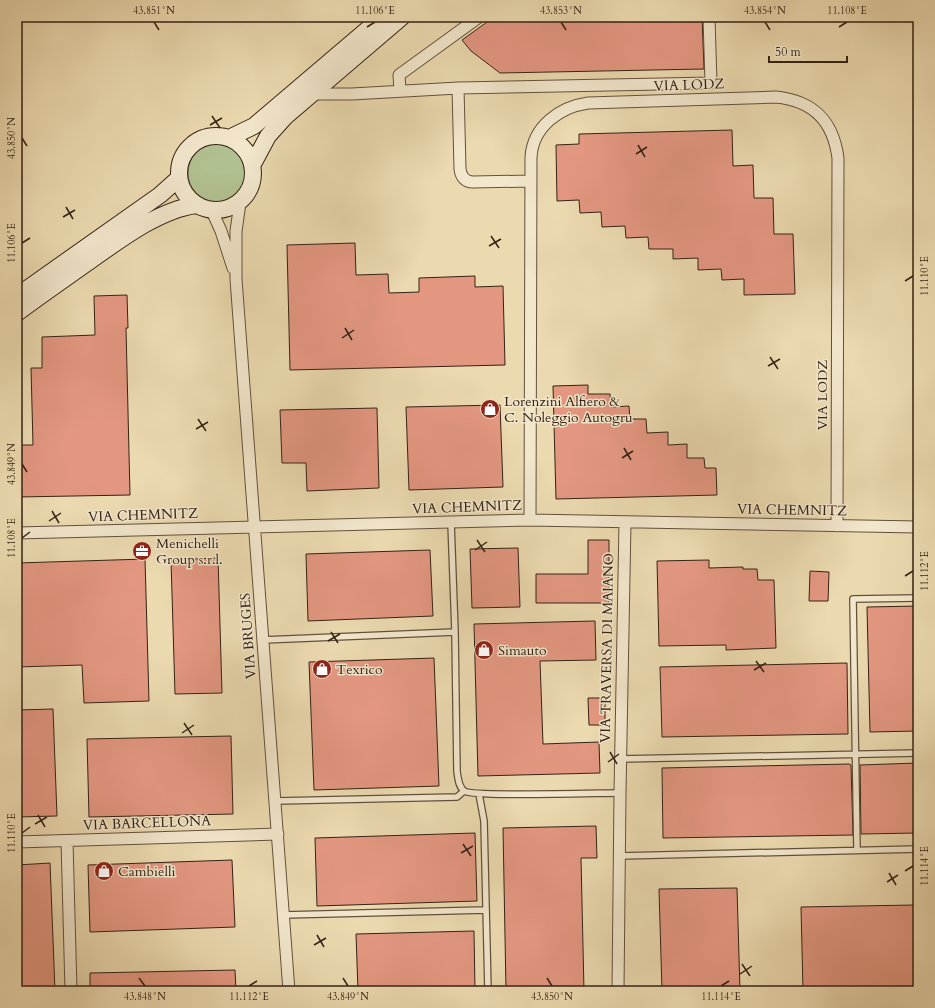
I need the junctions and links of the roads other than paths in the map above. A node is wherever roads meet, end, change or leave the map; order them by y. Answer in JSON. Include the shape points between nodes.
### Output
{"nodes":[{"id":1,"x":382,"y":17,"type":"edge"},
{"id":2,"x":402,"y":17,"type":"edge"},
{"id":3,"x":480,"y":17,"type":"edge"},
{"id":4,"x":710,"y":17,"type":"edge"},
{"id":5,"x":458,"y":88,"type":"junction"},
{"id":6,"x":400,"y":91,"type":"junction"},
{"id":7,"x":311,"y":94,"type":"junction"},
{"id":8,"x":229,"y":138,"type":"junction"},
{"id":9,"x":253,"y":164,"type":"junction"},
{"id":10,"x":179,"y":178,"type":"junction"},
{"id":11,"x":531,"y":181,"type":"junction"},
{"id":12,"x":240,"y":203,"type":"junction"},
{"id":13,"x":196,"y":205,"type":"junction"},
{"id":14,"x":212,"y":211,"type":"junction"},
{"id":15,"x":236,"y":279,"type":"junction"},
{"id":16,"x":17,"y":296,"type":"edge"},
{"id":17,"x":17,"y":313,"type":"edge"},
{"id":18,"x":530,"y":520,"type":"junction"},
{"id":19,"x":451,"y":522,"type":"junction"},
{"id":20,"x":624,"y":522,"type":"junction"},
{"id":21,"x":837,"y":526,"type":"junction"},
{"id":22,"x":255,"y":527,"type":"junction"},
{"id":23,"x":918,"y":527,"type":"edge"},
{"id":24,"x":17,"y":533,"type":"edge"},
{"id":25,"x":918,"y":598,"type":"edge"},
{"id":26,"x":455,"y":632,"type":"junction"},
{"id":27,"x":263,"y":640,"type":"junction"},
{"id":28,"x":918,"y":753,"type":"edge"},
{"id":29,"x":855,"y":754,"type":"junction"},
{"id":30,"x":620,"y":759,"type":"junction"},
{"id":31,"x":464,"y":791,"type":"junction"},
{"id":32,"x":620,"y":793,"type":"junction"},
{"id":33,"x":479,"y":794,"type":"junction"},
{"id":34,"x":276,"y":801,"type":"junction"},
{"id":35,"x":278,"y":834,"type":"junction"},
{"id":36,"x":67,"y":841,"type":"junction"},
{"id":37,"x":17,"y":842,"type":"edge"},
{"id":38,"x":918,"y":849,"type":"edge"},
{"id":39,"x":857,"y":850,"type":"junction"},
{"id":40,"x":619,"y":856,"type":"junction"},
{"id":41,"x":486,"y":910,"type":"junction"},
{"id":42,"x":284,"y":915,"type":"junction"},
{"id":43,"x":71,"y":991,"type":"edge"},
{"id":44,"x":289,"y":991,"type":"edge"},
{"id":45,"x":488,"y":991,"type":"edge"},
{"id":46,"x":618,"y":991,"type":"edge"}],
"edges":[{"from":1,"to":8,"type":"main road","via":[[254,126]]},
{"from":2,"to":7,"type":"main road"},
{"from":3,"to":6,"type":"street","via":[[399,75]]},
{"from":4,"to":5,"type":"street","via":[[711,83]]},
{"from":5,"to":6,"type":"street"},
{"from":5,"to":11,"type":"street","via":[[460,169],[463,178],[468,182]]},
{"from":6,"to":7,"type":"street"},
{"from":7,"to":9,"type":"main road","via":[[274,129]]},
{"from":8,"to":9,"type":"main road","via":[[246,151]]},
{"from":8,"to":10,"type":"main road","via":[[211,136],[195,142],[183,156]]},
{"from":9,"to":12,"type":"main road","via":[[252,183]]},
{"from":10,"to":13,"type":"main road","via":[[184,192]]},
{"from":10,"to":16,"type":"main road","via":[[153,200]]},
{"from":11,"to":18,"type":"street","name":"VIA LODZ"},
{"from":11,"to":21,"type":"street","name":"VIA LODZ","via":[[531,150],[540,130],[559,113],[588,103],[776,96],[805,103],[826,122],[833,136],[838,158]]},
{"from":12,"to":14,"type":"main road","via":[[225,210]]},
{"from":12,"to":15,"type":"street","name":"VIA BRUGES","via":[[236,230]]},
{"from":13,"to":14,"type":"main road"},
{"from":13,"to":17,"type":"main road","via":[[170,211],[115,243]]},
{"from":14,"to":15,"type":"street","name":"VIA BRUGES"},
{"from":15,"to":22,"type":"street","name":"VIA BRUGES"},
{"from":18,"to":19,"type":"street","name":"VIA CHEMNITZ"},
{"from":18,"to":20,"type":"street","name":"VIA CHEMNITZ"},
{"from":19,"to":22,"type":"street","name":"VIA CHEMNITZ"},
{"from":19,"to":26,"type":"lane"},
{"from":20,"to":21,"type":"street","name":"VIA CHEMNITZ"},
{"from":20,"to":30,"type":"street","name":"VIA TRAVERSA DI MAIANO"},
{"from":21,"to":23,"type":"street","name":"VIA CHEMNITZ"},
{"from":22,"to":24,"type":"street","name":"VIA CHEMNITZ"},
{"from":22,"to":27,"type":"street","name":"VIA BRUGES"},
{"from":25,"to":29,"type":"lane","via":[[853,599]]},
{"from":26,"to":27,"type":"lane"},
{"from":26,"to":31,"type":"lane","via":[[457,771],[458,782]]},
{"from":27,"to":34,"type":"street","name":"VIA BRUGES"},
{"from":28,"to":29,"type":"lane"},
{"from":29,"to":30,"type":"lane"},
{"from":29,"to":39,"type":"lane"},
{"from":30,"to":32,"type":"street","name":"VIA TRAVERSA DI MAIANO"},
{"from":31,"to":33,"type":"lane"},
{"from":31,"to":34,"type":"lane","via":[[458,797]]},
{"from":32,"to":33,"type":"lane"},
{"from":32,"to":40,"type":"street","name":"VIA TRAVERSA DI MAIANO"},
{"from":33,"to":41,"type":"lane","via":[[484,820]]},
{"from":34,"to":35,"type":"street","name":"VIA BRUGES"},
{"from":35,"to":36,"type":"street","name":"VIA BARCELLONA"},
{"from":35,"to":42,"type":"street","name":"VIA BRUGES"},
{"from":36,"to":37,"type":"street","name":"VIA BARCELLONA"},
{"from":36,"to":43,"type":"street"},
{"from":38,"to":39,"type":"lane"},
{"from":39,"to":40,"type":"lane"},
{"from":40,"to":46,"type":"street","name":"VIA TRAVERSA DI MAIANO"},
{"from":41,"to":42,"type":"lane"},
{"from":41,"to":45,"type":"lane"},
{"from":42,"to":44,"type":"street","name":"VIA BRUGES"}]}
